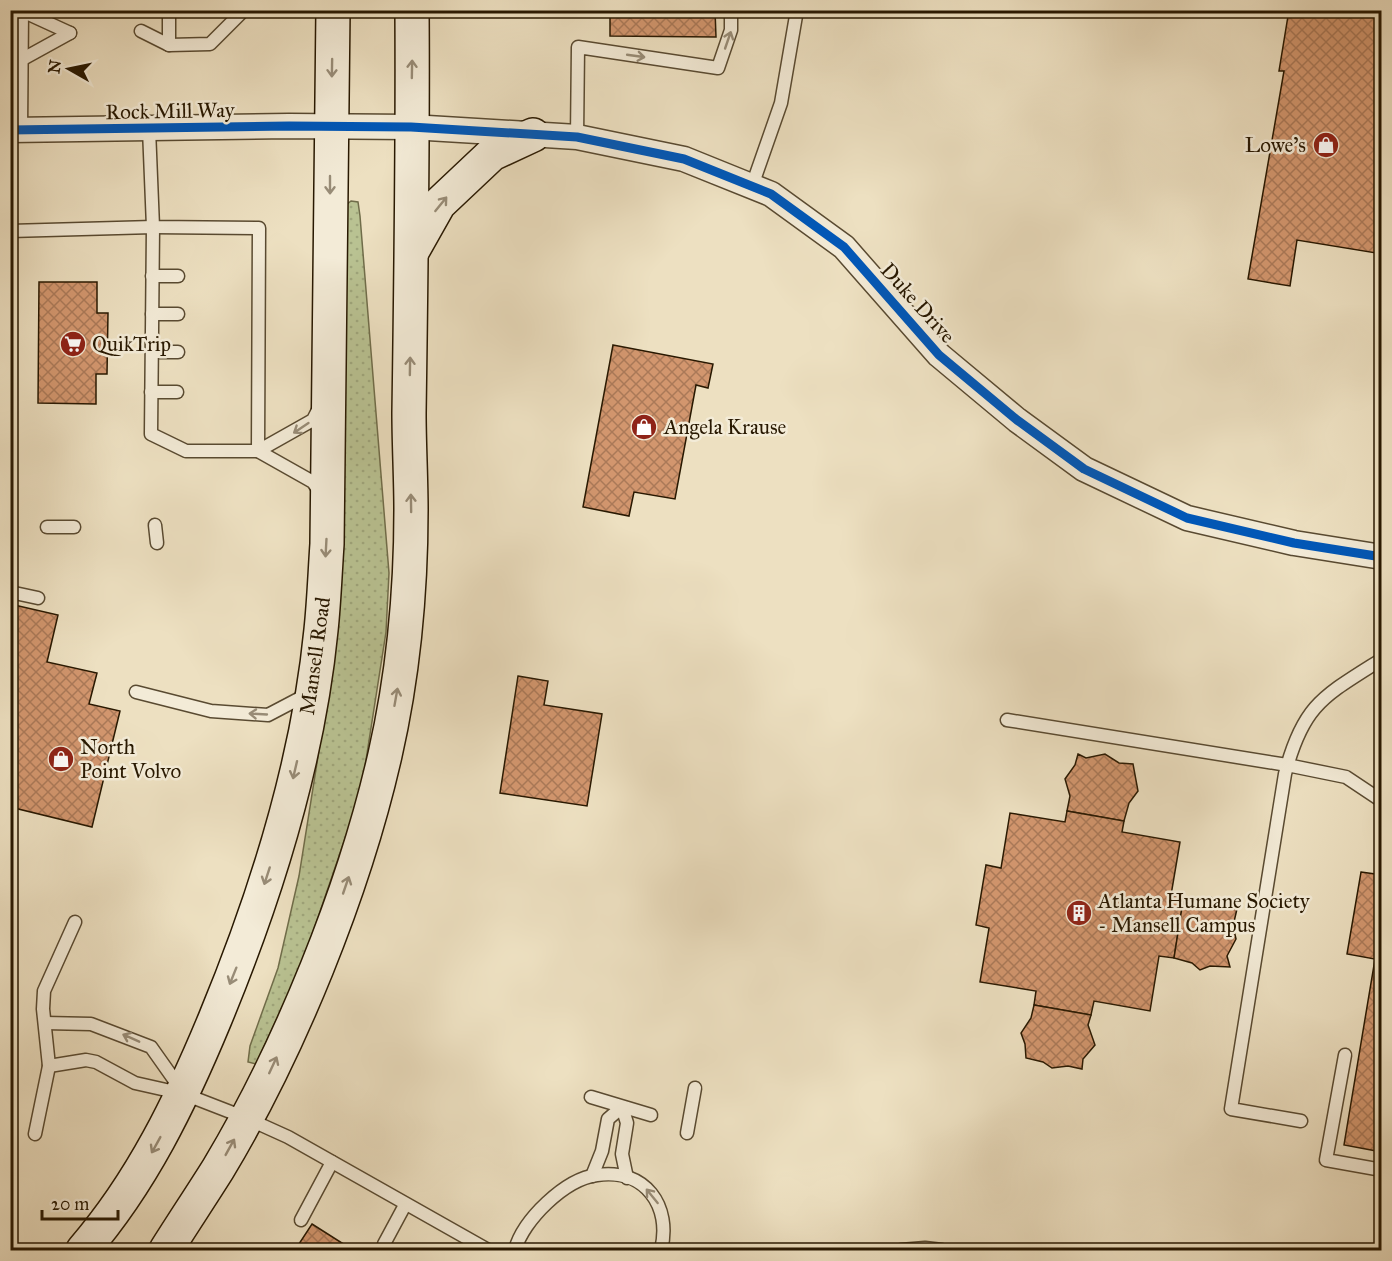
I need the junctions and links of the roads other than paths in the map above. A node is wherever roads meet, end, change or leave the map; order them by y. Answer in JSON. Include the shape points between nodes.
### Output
{"nodes":[{"id":1,"x":169,"y":10,"type":"edge"},
{"id":2,"x":244,"y":10,"type":"edge"},
{"id":3,"x":333,"y":10,"type":"edge"},
{"id":4,"x":412,"y":10,"type":"edge"},
{"id":5,"x":731,"y":10,"type":"edge"},
{"id":6,"x":797,"y":10,"type":"edge"},
{"id":7,"x":22,"y":11,"type":"edge"},
{"id":8,"x":141,"y":31,"type":"dead end"},
{"id":9,"x":169,"y":45,"type":"junction"},
{"id":10,"x":21,"y":60,"type":"junction"},
{"id":11,"x":330,"y":126,"type":"junction"},
{"id":12,"x":411,"y":127,"type":"junction"},
{"id":13,"x":149,"y":129,"type":"junction"},
{"id":14,"x":16,"y":130,"type":"edge"},
{"id":15,"x":534,"y":135,"type":"junction"},
{"id":16,"x":577,"y":138,"type":"junction"},
{"id":17,"x":752,"y":186,"type":"junction"},
{"id":18,"x":153,"y":227,"type":"junction"},
{"id":19,"x":10,"y":231,"type":"edge"},
{"id":20,"x":411,"y":254,"type":"junction"},
{"id":21,"x":152,"y":276,"type":"junction"},
{"id":22,"x":178,"y":276,"type":"dead end"},
{"id":23,"x":246,"y":276,"type":"dead end"},
{"id":24,"x":259,"y":276,"type":"junction"},
{"id":25,"x":152,"y":314,"type":"junction"},
{"id":26,"x":178,"y":314,"type":"dead end"},
{"id":27,"x":245,"y":315,"type":"dead end"},
{"id":28,"x":259,"y":315,"type":"junction"},
{"id":29,"x":152,"y":352,"type":"junction"},
{"id":30,"x":178,"y":352,"type":"dead end"},
{"id":31,"x":245,"y":352,"type":"dead end"},
{"id":32,"x":259,"y":352,"type":"junction"},
{"id":33,"x":329,"y":390,"type":"junction"},
{"id":34,"x":151,"y":392,"type":"junction"},
{"id":35,"x":177,"y":392,"type":"dead end"},
{"id":36,"x":245,"y":392,"type":"dead end"},
{"id":37,"x":259,"y":392,"type":"junction"},
{"id":38,"x":258,"y":451,"type":"junction"},
{"id":39,"x":327,"y":503,"type":"junction"},
{"id":40,"x":154,"y":525,"type":"dead end"},
{"id":41,"x":47,"y":527,"type":"dead end"},
{"id":42,"x":74,"y":527,"type":"dead end"},
{"id":43,"x":157,"y":543,"type":"dead end"},
{"id":44,"x":1382,"y":557,"type":"edge"},
{"id":45,"x":10,"y":592,"type":"edge"},
{"id":46,"x":38,"y":598,"type":"dead end"},
{"id":47,"x":1382,"y":659,"type":"edge"},
{"id":48,"x":136,"y":692,"type":"dead end"},
{"id":49,"x":311,"y":693,"type":"junction"},
{"id":50,"x":1006,"y":720,"type":"dead end"},
{"id":51,"x":1287,"y":765,"type":"junction"},
{"id":52,"x":1382,"y":801,"type":"edge"},
{"id":53,"x":75,"y":922,"type":"dead end"},
{"id":54,"x":45,"y":1023,"type":"junction"},
{"id":55,"x":1345,"y":1055,"type":"dead end"},
{"id":56,"x":50,"y":1066,"type":"junction"},
{"id":57,"x":695,"y":1088,"type":"dead end"},
{"id":58,"x":184,"y":1094,"type":"junction"},
{"id":59,"x":591,"y":1097,"type":"dead end"},
{"id":60,"x":622,"y":1107,"type":"junction"},
{"id":61,"x":651,"y":1115,"type":"dead end"},
{"id":62,"x":246,"y":1118,"type":"junction"},
{"id":63,"x":1301,"y":1121,"type":"dead end"},
{"id":64,"x":687,"y":1133,"type":"dead end"},
{"id":65,"x":35,"y":1134,"type":"dead end"},
{"id":66,"x":332,"y":1162,"type":"junction"},
{"id":67,"x":1382,"y":1170,"type":"edge"},
{"id":68,"x":592,"y":1176,"type":"junction"},
{"id":69,"x":627,"y":1178,"type":"junction"},
{"id":70,"x":405,"y":1205,"type":"junction"},
{"id":71,"x":301,"y":1220,"type":"dead end"},
{"id":72,"x":384,"y":1244,"type":"dead end"},
{"id":73,"x":83,"y":1251,"type":"edge"},
{"id":74,"x":166,"y":1251,"type":"edge"},
{"id":75,"x":488,"y":1251,"type":"edge"},
{"id":76,"x":515,"y":1251,"type":"edge"},
{"id":77,"x":661,"y":1251,"type":"edge"},
{"id":78,"x":901,"y":1251,"type":"edge"},
{"id":79,"x":942,"y":1251,"type":"edge"}],
"edges":[{"from":1,"to":9,"type":"lane"},
{"from":2,"to":9,"type":"lane","via":[[210,44]]},
{"from":3,"to":11,"type":"main road","name":"Mansell Road","one_way":true},
{"from":12,"to":4,"type":"main road","one_way":true},
{"from":16,"to":5,"type":"lane","one_way":true,"via":[[578,47],[718,68],[731,30]]},
{"from":6,"to":17,"type":"lane","via":[[781,103]]},
{"from":7,"to":10,"type":"lane"},
{"from":7,"to":10,"type":"lane","via":[[70,33]]},
{"from":8,"to":9,"type":"lane"},
{"from":10,"to":14,"type":"lane"},
{"from":11,"to":12,"type":"street","name":"Rock Mill Way"},
{"from":11,"to":13,"type":"street","name":"Rock Mill Way"},
{"from":11,"to":33,"type":"main road","name":"Mansell Road","one_way":true},
{"from":12,"to":15,"type":"street","name":"Duke Drive"},
{"from":12,"to":20,"type":"main road"},
{"from":13,"to":14,"type":"street","name":"Rock Mill Way"},
{"from":13,"to":18,"type":"lane"},
{"from":15,"to":16,"type":"street","name":"Duke Drive"},
{"from":20,"to":15,"type":"main road","one_way":true,"via":[[439,204],[492,154]]},
{"from":16,"to":17,"type":"street","name":"Duke Drive","via":[[684,159]]},
{"from":17,"to":44,"type":"street","name":"Duke Drive","via":[[771,194],[844,247],[939,355],[1084,469],[1187,518],[1294,543]]},
{"from":18,"to":19,"type":"lane"},
{"from":18,"to":21,"type":"lane"},
{"from":18,"to":24,"type":"lane","via":[[259,228]]},
{"from":62,"to":20,"type":"main road","one_way":true,"via":[[333,924],[386,754],[399,676],[411,512]]},
{"from":21,"to":22,"type":"lane"},
{"from":21,"to":25,"type":"lane"},
{"from":23,"to":24,"type":"lane"},
{"from":24,"to":28,"type":"lane"},
{"from":25,"to":26,"type":"lane"},
{"from":25,"to":29,"type":"lane"},
{"from":27,"to":28,"type":"lane"},
{"from":28,"to":32,"type":"lane"},
{"from":29,"to":30,"type":"lane"},
{"from":29,"to":34,"type":"lane"},
{"from":31,"to":32,"type":"lane"},
{"from":32,"to":37,"type":"lane"},
{"from":33,"to":38,"type":"lane","one_way":true,"via":[[313,420]]},
{"from":33,"to":39,"type":"main road","name":"Mansell Road"},
{"from":34,"to":35,"type":"lane"},
{"from":34,"to":38,"type":"lane","via":[[151,434],[186,451]]},
{"from":36,"to":37,"type":"lane"},
{"from":37,"to":38,"type":"lane"},
{"from":38,"to":39,"type":"lane","via":[[313,482]]},
{"from":39,"to":49,"type":"main road","name":"Mansell Road","one_way":true,"via":[[321,631]]},
{"from":40,"to":43,"type":"lane"},
{"from":41,"to":42,"type":"lane"},
{"from":45,"to":46,"type":"lane"},
{"from":47,"to":51,"type":"lane","via":[[1313,708],[1293,740]]},
{"from":49,"to":48,"type":"lane","one_way":true,"via":[[268,715],[211,711]]},
{"from":49,"to":58,"type":"main road","name":"Mansell Road","one_way":true,"via":[[282,831],[238,964]]},
{"from":50,"to":51,"type":"lane"},
{"from":51,"to":52,"type":"lane","via":[[1346,777]]},
{"from":51,"to":63,"type":"lane","via":[[1231,1109]]},
{"from":53,"to":54,"type":"lane","via":[[47,982],[43,1000]]},
{"from":54,"to":56,"type":"lane"},
{"from":58,"to":54,"type":"lane","one_way":true,"via":[[151,1047],[91,1024]]},
{"from":55,"to":67,"type":"lane","via":[[1326,1160]]},
{"from":56,"to":58,"type":"lane","via":[[96,1062],[135,1083]]},
{"from":56,"to":65,"type":"lane"},
{"from":57,"to":64,"type":"lane"},
{"from":58,"to":62,"type":"lane"},
{"from":58,"to":73,"type":"main road","name":"Mansell Road","one_way":true,"via":[[146,1162]]},
{"from":59,"to":60,"type":"lane"},
{"from":60,"to":61,"type":"lane"},
{"from":60,"to":68,"type":"lane","via":[[608,1119]]},
{"from":60,"to":69,"type":"lane","via":[[627,1123],[622,1154]]},
{"from":62,"to":66,"type":"lane"},
{"from":74,"to":62,"type":"main road","one_way":true},
{"from":66,"to":70,"type":"lane"},
{"from":66,"to":71,"type":"lane"},
{"from":68,"to":69,"type":"lane","via":[[610,1174]]},
{"from":68,"to":76,"type":"lane","via":[[570,1186],[538,1212],[518,1239]]},
{"from":77,"to":69,"type":"lane","one_way":true,"via":[[664,1220],[660,1205],[650,1191]]},
{"from":70,"to":72,"type":"lane"},
{"from":70,"to":75,"type":"lane"},
{"from":78,"to":79,"type":"lane"}]}
